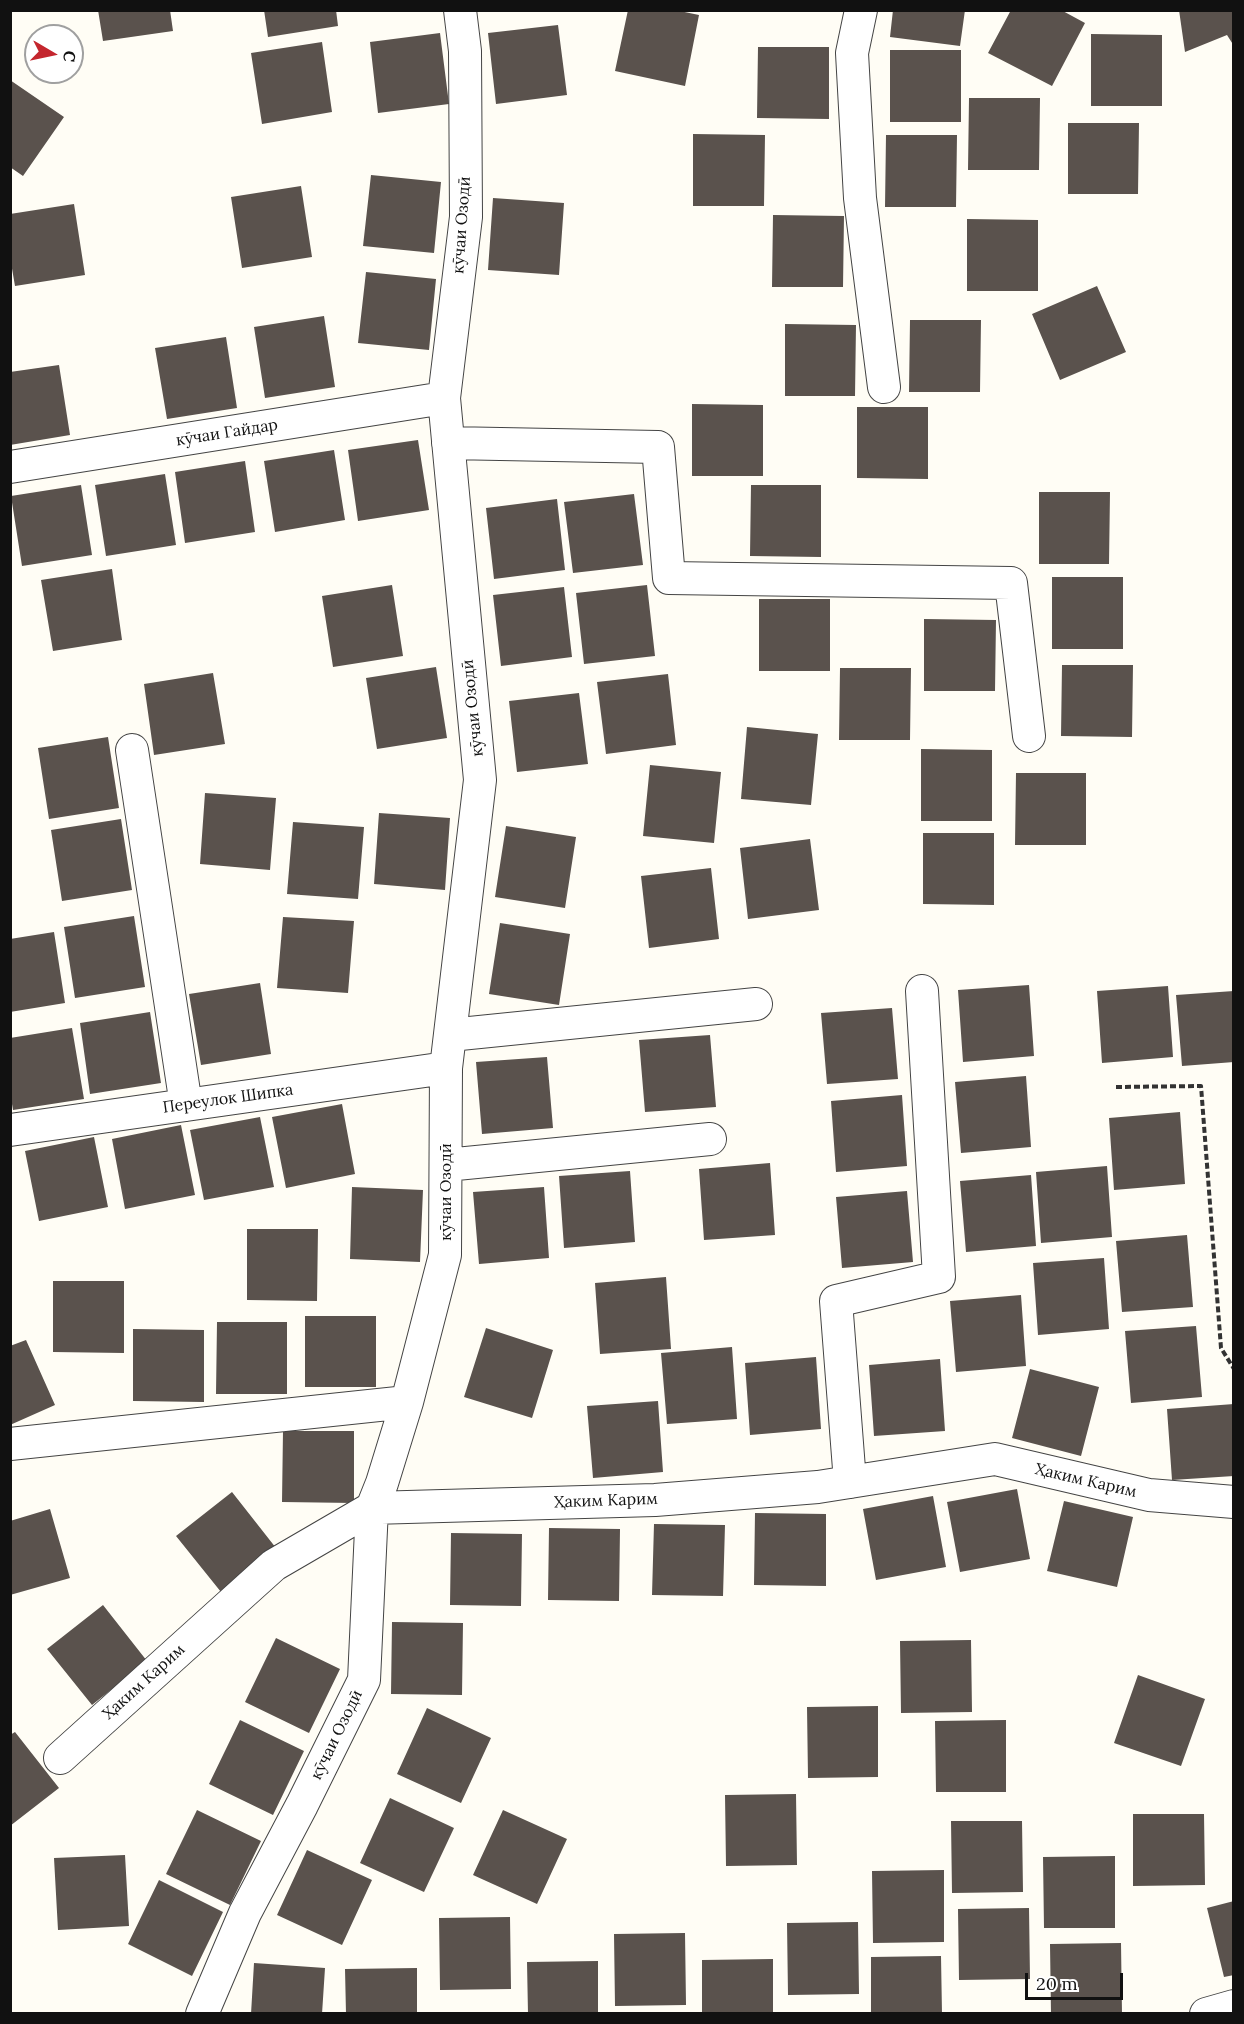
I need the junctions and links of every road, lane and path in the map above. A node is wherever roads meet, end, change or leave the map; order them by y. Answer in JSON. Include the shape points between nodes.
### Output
{"nodes":[{"id":1,"x":460,"y":10,"type":"edge"},
{"id":2,"x":861,"y":10,"type":"edge"},
{"id":3,"x":884,"y":387,"type":"dead end"},
{"id":4,"x":444,"y":398,"type":"junction"},
{"id":5,"x":448,"y":443,"type":"junction"},
{"id":6,"x":10,"y":467,"type":"edge"},
{"id":7,"x":1029,"y":736,"type":"dead end"},
{"id":8,"x":132,"y":750,"type":"dead end"},
{"id":9,"x":922,"y":991,"type":"dead end"},
{"id":10,"x":756,"y":1004,"type":"dead end"},
{"id":11,"x":450,"y":1035,"type":"junction"},
{"id":12,"x":446,"y":1068,"type":"junction"},
{"id":13,"x":1116,"y":1088,"type":"dead end"},
{"id":14,"x":186,"y":1105,"type":"junction"},
{"id":15,"x":10,"y":1130,"type":"edge"},
{"id":16,"x":710,"y":1139,"type":"dead end"},
{"id":17,"x":446,"y":1165,"type":"junction"},
{"id":18,"x":1233,"y":1369,"type":"edge"},
{"id":19,"x":407,"y":1402,"type":"junction"},
{"id":20,"x":10,"y":1444,"type":"edge"},
{"id":21,"x":850,"y":1482,"type":"junction"},
{"id":22,"x":1233,"y":1502,"type":"edge"},
{"id":23,"x":372,"y":1508,"type":"junction"},
{"id":24,"x":60,"y":1758,"type":"dead end"},
{"id":25,"x":1233,"y":2006,"type":"edge"},
{"id":26,"x":202,"y":2013,"type":"edge"},
{"id":27,"x":1206,"y":2013,"type":"edge"}],
"edges":[{"from":1,"to":4,"type":"street","name":"кӯчаи Озодӣ","via":[[465,51],[466,217]]},
{"from":2,"to":3,"type":"street","via":[[852,53],[860,198]]},
{"from":4,"to":5,"type":"street","name":"кӯчаи Озодӣ"},
{"from":4,"to":6,"type":"street","name":"кӯчаи Гайдар"},
{"from":5,"to":7,"type":"street","via":[[658,447],[669,578],[1011,583]]},
{"from":5,"to":11,"type":"street","name":"кӯчаи Озодӣ","via":[[480,780]]},
{"from":8,"to":14,"type":"street"},
{"from":9,"to":21,"type":"street","via":[[939,1278],[836,1300]]},
{"from":10,"to":11,"type":"street"},
{"from":11,"to":12,"type":"street","name":"кӯчаи Озодӣ"},
{"from":12,"to":14,"type":"street","name":"Переулок Шипка"},
{"from":12,"to":17,"type":"street","name":"кӯчаи Озодӣ"},
{"from":13,"to":18,"type":"path","via":[[1201,1086],[1221,1348]]},
{"from":14,"to":15,"type":"street","name":"Переулок Шипка"},
{"from":16,"to":17,"type":"street"},
{"from":17,"to":19,"type":"street","name":"кӯчаи Озодӣ","via":[[445,1256]]},
{"from":19,"to":20,"type":"street"},
{"from":19,"to":23,"type":"street","name":"кӯчаи Озодӣ"},
{"from":21,"to":22,"type":"street","name":"Ҳаким Карим","via":[[994,1459],[1149,1495]]},
{"from":21,"to":23,"type":"street","name":"Ҳаким Карим","via":[[655,1500]]},
{"from":23,"to":24,"type":"street","name":"Ҳаким Карим","via":[[274,1565]]},
{"from":23,"to":26,"type":"street","name":"кӯчаи Озодӣ","via":[[364,1680],[245,1913]]},
{"from":25,"to":27,"type":"street"}]}
